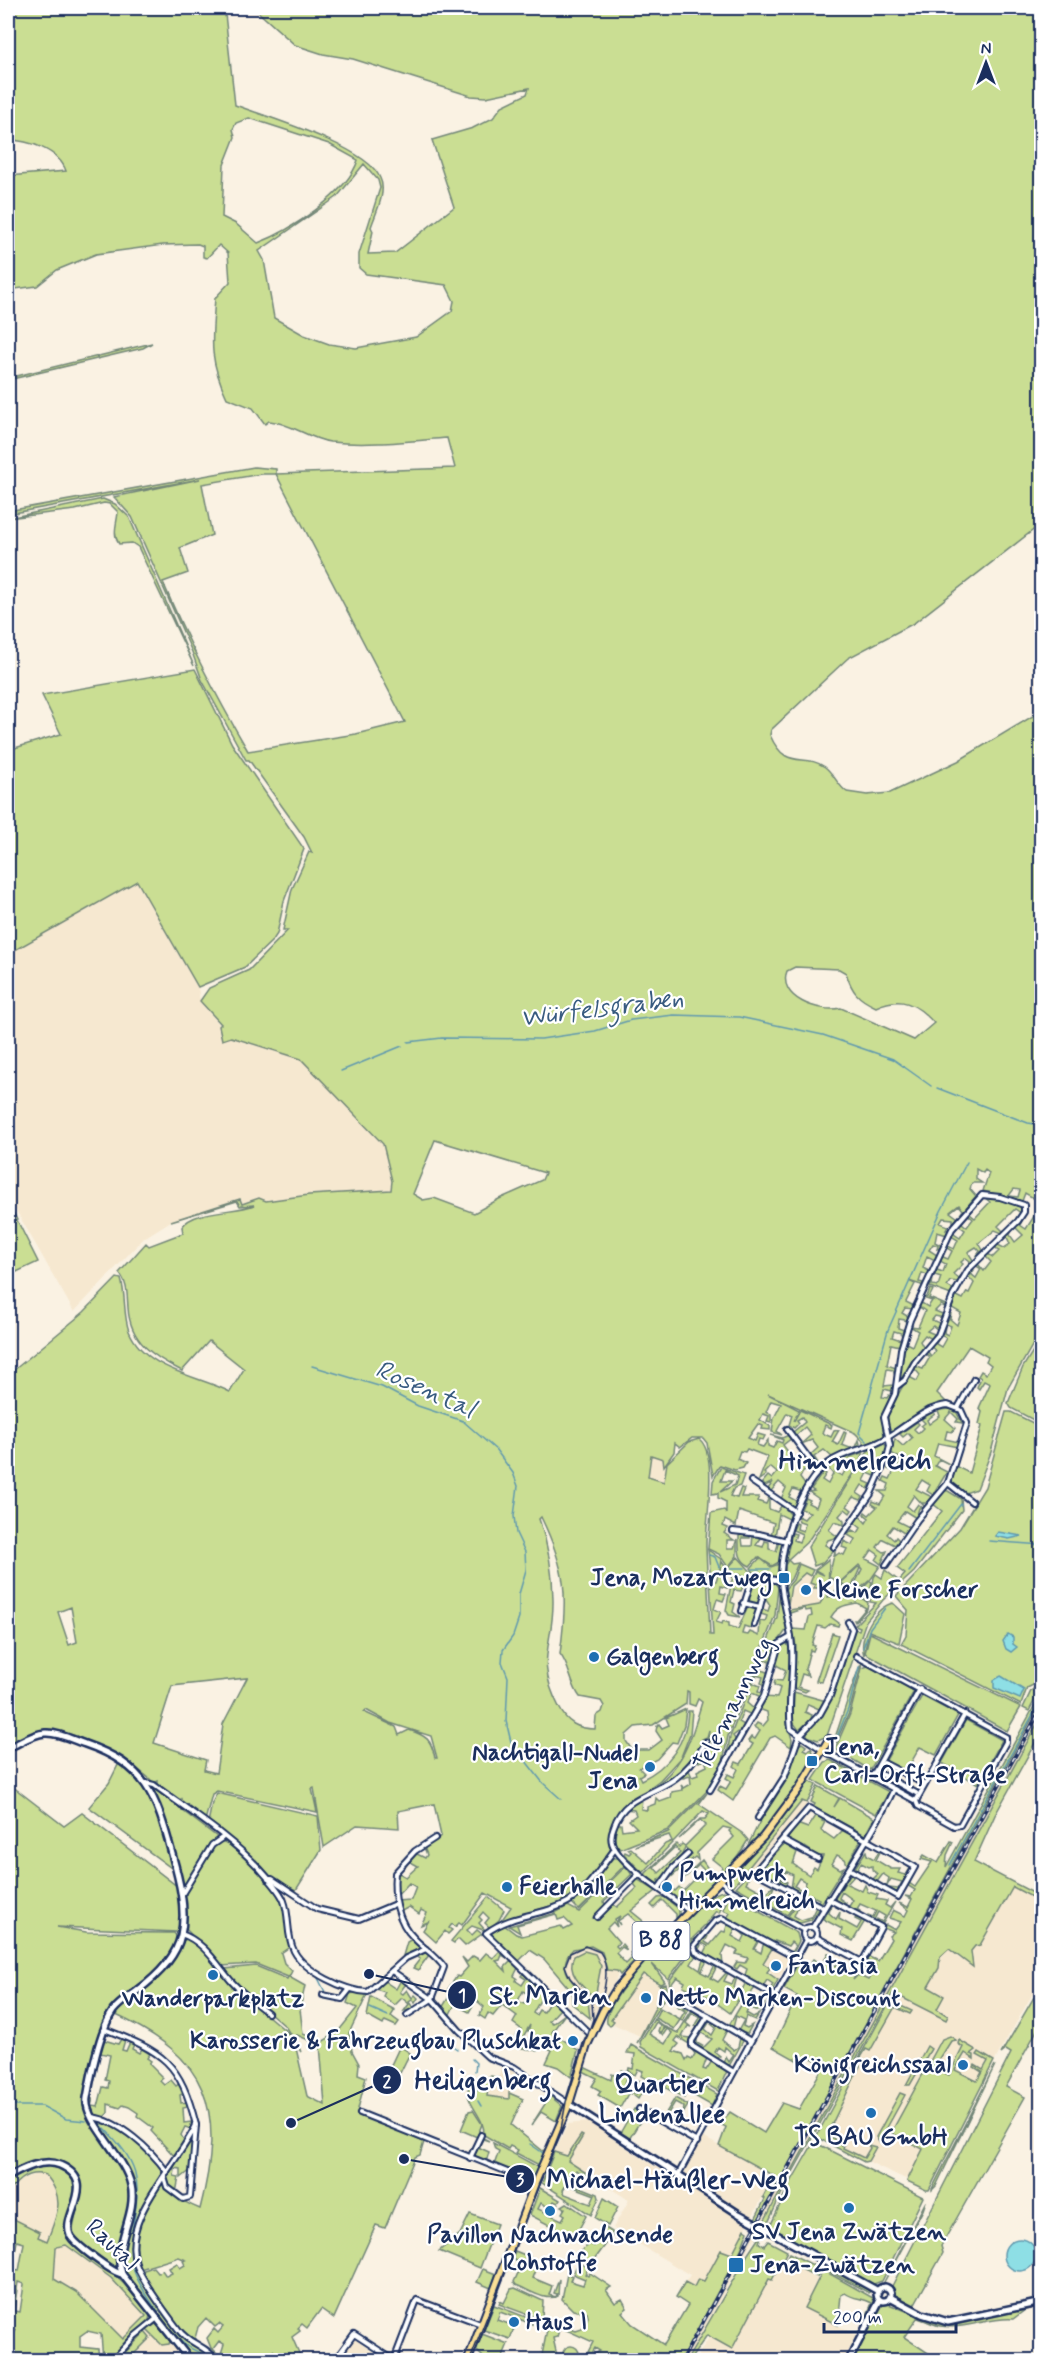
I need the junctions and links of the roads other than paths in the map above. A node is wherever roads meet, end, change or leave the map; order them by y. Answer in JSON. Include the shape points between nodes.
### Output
{"nodes":[{"id":1,"x":974,"y":1379,"type":"dead end"},
{"id":2,"x":896,"y":1387,"type":"junction"},
{"id":3,"x":958,"y":1408,"type":"junction"},
{"id":4,"x":787,"y":1429,"type":"dead end"},
{"id":5,"x":888,"y":1437,"type":"junction"},
{"id":6,"x":819,"y":1472,"type":"junction"},
{"id":7,"x":751,"y":1481,"type":"dead end"},
{"id":8,"x":948,"y":1484,"type":"junction"},
{"id":9,"x":972,"y":1502,"type":"dead end"},
{"id":10,"x":796,"y":1512,"type":"junction"},
{"id":11,"x":733,"y":1531,"type":"dead end"},
{"id":12,"x":787,"y":1541,"type":"junction"},
{"id":13,"x":834,"y":1547,"type":"dead end"},
{"id":14,"x":886,"y":1565,"type":"dead end"},
{"id":15,"x":781,"y":1581,"type":"junction"},
{"id":16,"x":763,"y":1595,"type":"dead end"},
{"id":17,"x":743,"y":1603,"type":"junction"},
{"id":18,"x":760,"y":1607,"type":"junction"},
{"id":19,"x":742,"y":1611,"type":"dead end"},
{"id":20,"x":848,"y":1622,"type":"dead end"},
{"id":21,"x":754,"y":1625,"type":"dead end"},
{"id":22,"x":791,"y":1637,"type":"junction"},
{"id":23,"x":856,"y":1656,"type":"dead end"},
{"id":24,"x":920,"y":1689,"type":"junction"},
{"id":25,"x":965,"y":1714,"type":"junction"},
{"id":26,"x":799,"y":1736,"type":"junction"},
{"id":27,"x":829,"y":1739,"type":"dead end"},
{"id":28,"x":706,"y":1742,"type":"dead end"},
{"id":29,"x":8,"y":1748,"type":"edge"},
{"id":30,"x":823,"y":1750,"type":"junction"},
{"id":31,"x":901,"y":1772,"type":"junction"},
{"id":32,"x":906,"y":1775,"type":"junction"},
{"id":33,"x":872,"y":1777,"type":"junction"},
{"id":34,"x":894,"y":1782,"type":"junction"},
{"id":35,"x":146,"y":1783,"type":"junction"},
{"id":36,"x":922,"y":1783,"type":"dead end"},
{"id":37,"x":900,"y":1785,"type":"junction"},
{"id":38,"x":894,"y":1789,"type":"junction"},
{"id":39,"x":711,"y":1790,"type":"dead end"},
{"id":40,"x":916,"y":1793,"type":"dead end"},
{"id":41,"x":916,"y":1801,"type":"junction"},
{"id":42,"x":758,"y":1818,"type":"dead end"},
{"id":43,"x":223,"y":1838,"type":"junction"},
{"id":44,"x":435,"y":1838,"type":"dead end"},
{"id":45,"x":783,"y":1840,"type":"junction"},
{"id":46,"x":867,"y":1840,"type":"junction"},
{"id":47,"x":615,"y":1849,"type":"junction"},
{"id":48,"x":688,"y":1854,"type":"dead end"},
{"id":49,"x":818,"y":1859,"type":"dead end"},
{"id":50,"x":849,"y":1869,"type":"junction"},
{"id":51,"x":639,"y":1874,"type":"junction"},
{"id":52,"x":267,"y":1879,"type":"junction"},
{"id":53,"x":721,"y":1881,"type":"junction"},
{"id":54,"x":659,"y":1888,"type":"junction"},
{"id":55,"x":181,"y":1894,"type":"junction"},
{"id":56,"x":828,"y":1899,"type":"junction"},
{"id":57,"x":395,"y":1904,"type":"junction"},
{"id":58,"x":824,"y":1908,"type":"junction"},
{"id":59,"x":690,"y":1912,"type":"junction"},
{"id":60,"x":597,"y":1917,"type":"dead end"},
{"id":61,"x":813,"y":1927,"type":"junction"},
{"id":62,"x":804,"y":1930,"type":"junction"},
{"id":63,"x":181,"y":1934,"type":"junction"},
{"id":64,"x":816,"y":1937,"type":"junction"},
{"id":65,"x":806,"y":1940,"type":"junction"},
{"id":66,"x":426,"y":1949,"type":"junction"},
{"id":67,"x":796,"y":1958,"type":"junction"},
{"id":68,"x":392,"y":1971,"type":"junction"},
{"id":69,"x":350,"y":1989,"type":"junction"},
{"id":70,"x":323,"y":1995,"type":"dead end"},
{"id":71,"x":672,"y":1995,"type":"dead end"},
{"id":72,"x":775,"y":1996,"type":"junction"},
{"id":73,"x":432,"y":1999,"type":"junction"},
{"id":74,"x":268,"y":2013,"type":"dead end"},
{"id":75,"x":407,"y":2015,"type":"dead end"},
{"id":76,"x":708,"y":2016,"type":"junction"},
{"id":77,"x":104,"y":2029,"type":"junction"},
{"id":78,"x":591,"y":2035,"type":"junction"},
{"id":79,"x":749,"y":2040,"type":"junction"},
{"id":80,"x":732,"y":2071,"type":"junction"},
{"id":81,"x":569,"y":2104,"type":"junction"},
{"id":82,"x":639,"y":2109,"type":"dead end"},
{"id":83,"x":360,"y":2113,"type":"dead end"},
{"id":84,"x":90,"y":2117,"type":"junction"},
{"id":85,"x":196,"y":2125,"type":"junction"},
{"id":86,"x":481,"y":2135,"type":"dead end"},
{"id":87,"x":697,"y":2142,"type":"junction"},
{"id":88,"x":470,"y":2158,"type":"junction"},
{"id":89,"x":167,"y":2172,"type":"junction"},
{"id":90,"x":678,"y":2175,"type":"junction"},
{"id":91,"x":8,"y":2177,"type":"edge"},
{"id":92,"x":164,"y":2177,"type":"junction"},
{"id":93,"x":536,"y":2183,"type":"junction"},
{"id":94,"x":122,"y":2274,"type":"junction"},
{"id":95,"x":878,"y":2291,"type":"junction"},
{"id":96,"x":890,"y":2297,"type":"junction"},
{"id":97,"x":880,"y":2300,"type":"junction"},
{"id":98,"x":1041,"y":2302,"type":"edge"},
{"id":99,"x":156,"y":2319,"type":"junction"},
{"id":100,"x":481,"y":2324,"type":"junction"},
{"id":101,"x":395,"y":2360,"type":"edge"},
{"id":102,"x":113,"y":2361,"type":"edge"},
{"id":103,"x":190,"y":2361,"type":"edge"},
{"id":104,"x":216,"y":2361,"type":"edge"},
{"id":105,"x":335,"y":2361,"type":"edge"},
{"id":106,"x":468,"y":2361,"type":"edge"},
{"id":107,"x":849,"y":2361,"type":"edge"}],
"edges":[{"from":1,"to":3,"type":"street"},
{"from":2,"to":2,"type":"street","via":[[938,1335],[968,1270],[1018,1221],[1025,1206],[982,1195],[956,1224],[910,1320]]},
{"from":2,"to":5,"type":"street","via":[[884,1417]]},
{"from":3,"to":5,"type":"street","via":[[934,1408]]},
{"from":3,"to":8,"type":"street","via":[[964,1414],[967,1428]]},
{"from":4,"to":6,"type":"street"},
{"from":5,"to":6,"type":"street","via":[[834,1460]]},
{"from":5,"to":13,"type":"street","via":[[888,1453],[877,1483]]},
{"from":6,"to":10,"type":"street"},
{"from":7,"to":10,"type":"street"},
{"from":8,"to":9,"type":"street"},
{"from":8,"to":14,"type":"street"},
{"from":10,"to":12,"type":"street"},
{"from":11,"to":12,"type":"street"},
{"from":12,"to":15,"type":"street"},
{"from":15,"to":17,"type":"street","via":[[752,1579]]},
{"from":15,"to":22,"type":"street"},
{"from":16,"to":18,"type":"street"},
{"from":17,"to":18,"type":"street"},
{"from":17,"to":19,"type":"street"},
{"from":18,"to":21,"type":"street"},
{"from":20,"to":26,"type":"street","via":[[852,1629],[830,1696]]},
{"from":22,"to":26,"type":"street","via":[[790,1723]]},
{"from":22,"to":39,"type":"street","name":"Telemannweg","via":[[779,1644],[760,1703]]},
{"from":23,"to":24,"type":"street"},
{"from":24,"to":25,"type":"street"},
{"from":24,"to":33,"type":"street"},
{"from":25,"to":41,"type":"street"},
{"from":25,"to":41,"type":"street","via":[[1006,1737],[1000,1753],[957,1827],[918,1806]]},
{"from":26,"to":30,"type":"street"},
{"from":26,"to":42,"type":"street","via":[[785,1776]]},
{"from":27,"to":30,"type":"main road","number":"B 88"},
{"from":28,"to":47,"type":"street","via":[[699,1755],[674,1779],[626,1804],[612,1835]]},
{"from":29,"to":35,"type":"street","via":[[34,1736],[54,1734],[110,1753]]},
{"from":30,"to":33,"type":"street"},
{"from":30,"to":53,"type":"main road","number":"B 88","via":[[763,1838]]},
{"from":31,"to":32,"type":"street"},
{"from":31,"to":34,"type":"street"},
{"from":31,"to":34,"type":"street","via":[[886,1763],[881,1773]]},
{"from":32,"to":36,"type":"street"},
{"from":32,"to":37,"type":"street"},
{"from":33,"to":38,"type":"street"},
{"from":34,"to":37,"type":"street"},
{"from":35,"to":43,"type":"street","via":[[154,1785]]},
{"from":35,"to":55,"type":"street","via":[[167,1838]]},
{"from":37,"to":40,"type":"street"},
{"from":38,"to":41,"type":"street"},
{"from":38,"to":46,"type":"street"},
{"from":43,"to":52,"type":"street","via":[[247,1856]]},
{"from":43,"to":55,"type":"street","via":[[212,1845]]},
{"from":44,"to":57,"type":"street","via":[[395,1871]]},
{"from":45,"to":46,"type":"street","via":[[809,1808]]},
{"from":45,"to":49,"type":"street"},
{"from":45,"to":58,"type":"street","via":[[757,1871]]},
{"from":46,"to":50,"type":"street"},
{"from":46,"to":50,"type":"street","via":[[915,1867],[898,1897]]},
{"from":47,"to":51,"type":"street"},
{"from":47,"to":78,"type":"street","via":[[569,1901],[510,1919],[486,1933]]},
{"from":48,"to":54,"type":"street"},
{"from":50,"to":56,"type":"street"},
{"from":51,"to":54,"type":"street"},
{"from":51,"to":60,"type":"street"},
{"from":52,"to":57,"type":"street","via":[[317,1909],[359,1919]]},
{"from":52,"to":69,"type":"street","via":[[285,1902],[294,1951],[313,1969]]},
{"from":53,"to":59,"type":"main road","number":"B 88"},
{"from":53,"to":62,"type":"street"},
{"from":54,"to":59,"type":"street"},
{"from":55,"to":63,"type":"street"},
{"from":56,"to":58,"type":"street"},
{"from":56,"to":64,"type":"street","via":[[881,1927],[862,1962]]},
{"from":57,"to":66,"type":"street","via":[[409,1933]]},
{"from":58,"to":61,"type":"street"},
{"from":59,"to":78,"type":"main road","number":"B 88","via":[[627,1976]]},
{"from":61,"to":62,"type":"street"},
{"from":61,"to":64,"type":"street"},
{"from":62,"to":65,"type":"street"},
{"from":63,"to":74,"type":"street","via":[[201,1946],[232,1982]]},
{"from":63,"to":77,"type":"street","via":[[161,1970],[116,2007]]},
{"from":64,"to":65,"type":"street"},
{"from":65,"to":67,"type":"street"},
{"from":66,"to":68,"type":"street","via":[[406,1958]]},
{"from":66,"to":73,"type":"street","via":[[444,1967]]},
{"from":67,"to":72,"type":"street"},
{"from":67,"to":72,"type":"street","via":[[722,1918],[694,1946],[696,1952]]},
{"from":68,"to":69,"type":"street","via":[[368,1992]]},
{"from":68,"to":73,"type":"street"},
{"from":69,"to":70,"type":"street","via":[[342,1999]]},
{"from":71,"to":76,"type":"street"},
{"from":72,"to":79,"type":"street"},
{"from":73,"to":75,"type":"street"},
{"from":73,"to":81,"type":"street","via":[[488,2057],[514,2067]]},
{"from":76,"to":79,"type":"street"},
{"from":76,"to":80,"type":"street","via":[[692,2046]]},
{"from":77,"to":84,"type":"street","via":[[86,2100]]},
{"from":77,"to":85,"type":"street","via":[[147,2048],[169,2064],[183,2082]]},
{"from":78,"to":81,"type":"main road","number":"B 88"},
{"from":79,"to":80,"type":"street"},
{"from":80,"to":87,"type":"street"},
{"from":81,"to":90,"type":"street"},
{"from":81,"to":93,"type":"main road","number":"B 88"},
{"from":82,"to":87,"type":"street"},
{"from":83,"to":88,"type":"street"},
{"from":84,"to":89,"type":"street","via":[[101,2118],[126,2133]]},
{"from":84,"to":94,"type":"street","via":[[117,2154],[132,2186],[120,2257]]},
{"from":85,"to":89,"type":"street","name":"Rautal"},
{"from":85,"to":92,"type":"street","via":[[190,2197],[183,2199],[167,2187]]},
{"from":86,"to":88,"type":"street"},
{"from":87,"to":90,"type":"street"},
{"from":88,"to":93,"type":"street"},
{"from":89,"to":92,"type":"street","name":"Rautal"},
{"from":90,"to":95,"type":"street","via":[[783,2241]]},
{"from":91,"to":94,"type":"street","name":"Rautal","via":[[46,2163],[68,2170],[79,2189],[70,2235],[111,2270]]},
{"from":92,"to":104,"type":"street","name":"Rautal","via":[[135,2232],[134,2257],[141,2275],[184,2337],[208,2350]]},
{"from":93,"to":100,"type":"main road","number":"B 88"},
{"from":94,"to":99,"type":"street","name":"Rautal"},
{"from":95,"to":96,"type":"street","via":[[887,2288]]},
{"from":95,"to":97,"type":"street"},
{"from":96,"to":97,"type":"street"},
{"from":96,"to":98,"type":"street","via":[[948,2322]]},
{"from":97,"to":107,"type":"street"},
{"from":99,"to":102,"type":"street"},
{"from":99,"to":103,"type":"street","name":"Rautal"},
{"from":100,"to":101,"type":"street","via":[[417,2301]]},
{"from":100,"to":106,"type":"main road","number":"B 88"},
{"from":101,"to":105,"type":"street","via":[[354,2334]]}]}
